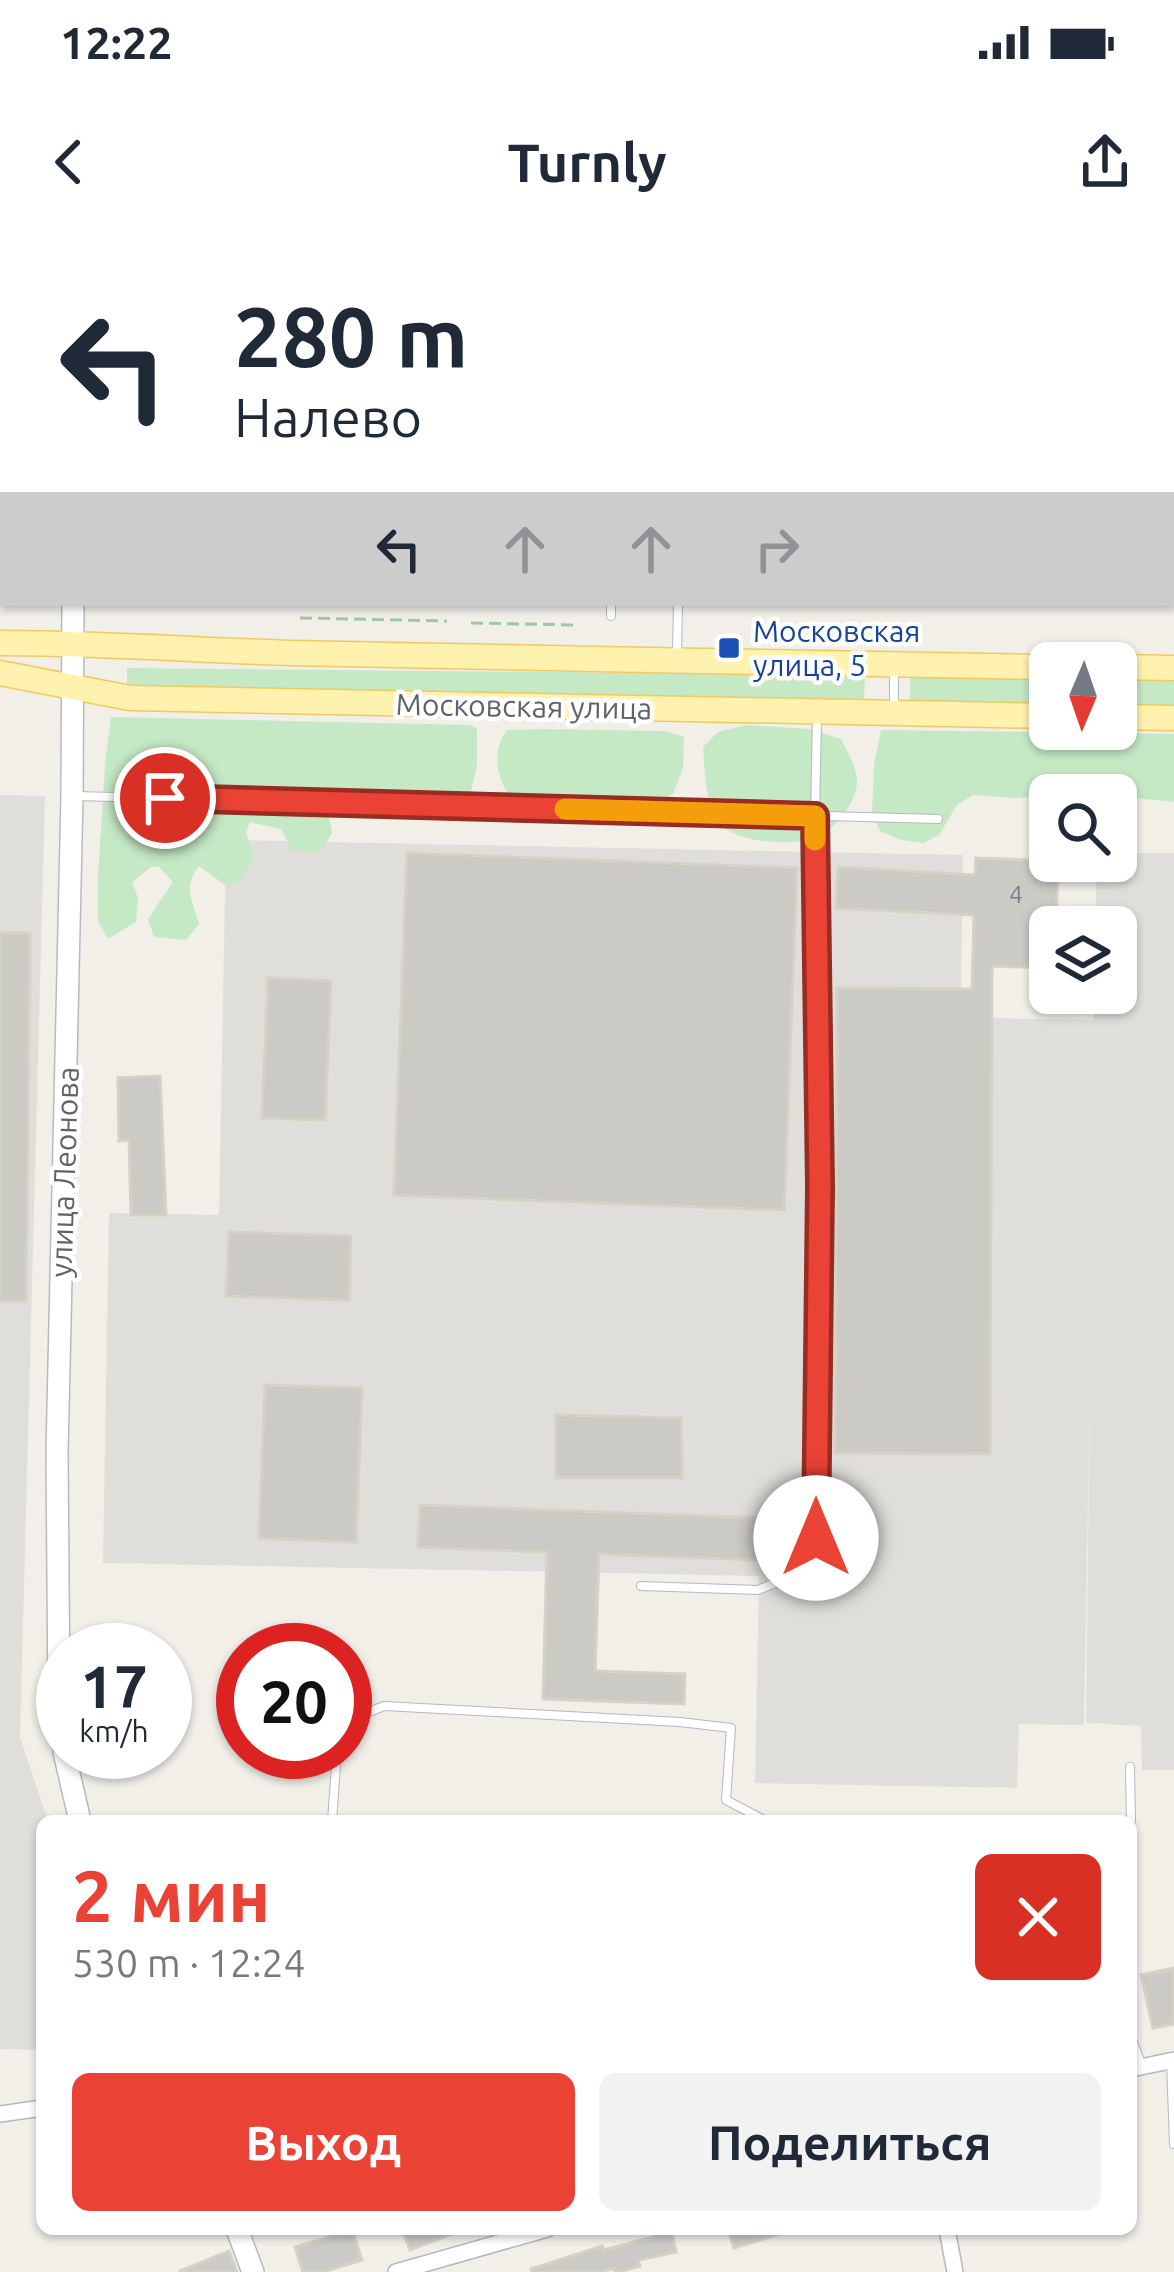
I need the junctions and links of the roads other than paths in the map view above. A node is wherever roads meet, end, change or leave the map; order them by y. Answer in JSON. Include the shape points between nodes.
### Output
{"nodes":[{"id":1,"x":73,"y":606,"type":"edge"},
{"id":2,"x":611,"y":606,"type":"edge"},
{"id":3,"x":677,"y":606,"type":"edge"},
{"id":4,"x":611,"y":616,"type":"dead end"},
{"id":5,"x":0,"y":643,"type":"edge"},
{"id":6,"x":72,"y":643,"type":"junction"},
{"id":7,"x":677,"y":662,"type":"junction"},
{"id":8,"x":894,"y":664,"type":"junction"},
{"id":9,"x":1029,"y":667,"type":"edge"},
{"id":10,"x":1137,"y":668,"type":"edge"},
{"id":11,"x":1174,"y":668,"type":"edge"},
{"id":12,"x":0,"y":673,"type":"edge"},
{"id":13,"x":74,"y":688,"type":"junction"},
{"id":14,"x":817,"y":711,"type":"junction"},
{"id":15,"x":894,"y":713,"type":"junction"},
{"id":16,"x":1029,"y":716,"type":"edge"},
{"id":17,"x":1137,"y":717,"type":"edge"},
{"id":18,"x":1174,"y":718,"type":"edge"},
{"id":19,"x":73,"y":796,"type":"junction"},
{"id":20,"x":815,"y":816,"type":"junction"},
{"id":21,"x":938,"y":819,"type":"dead end"},
{"id":22,"x":641,"y":1586,"type":"dead end"},
{"id":23,"x":58,"y":1623,"type":"edge"},
{"id":24,"x":372,"y":1711,"type":"edge"},
{"id":25,"x":1130,"y":1767,"type":"dead end"},
{"id":26,"x":70,"y":1779,"type":"edge"},
{"id":27,"x":335,"y":1779,"type":"edge"},
{"id":28,"x":79,"y":1815,"type":"edge"},
{"id":29,"x":332,"y":1815,"type":"edge"},
{"id":30,"x":755,"y":1815,"type":"edge"},
{"id":31,"x":1131,"y":1815,"type":"edge"},
{"id":32,"x":1172,"y":2061,"type":"edge"},
{"id":33,"x":1137,"y":2068,"type":"edge"},
{"id":34,"x":36,"y":2109,"type":"edge"},
{"id":35,"x":0,"y":2114,"type":"edge"},
{"id":36,"x":1174,"y":2144,"type":"edge"},
{"id":37,"x":239,"y":2235,"type":"edge"},
{"id":38,"x":526,"y":2235,"type":"edge"},
{"id":39,"x":948,"y":2235,"type":"edge"},
{"id":40,"x":253,"y":2272,"type":"edge"},
{"id":41,"x":396,"y":2272,"type":"edge"},
{"id":42,"x":955,"y":2272,"type":"edge"}],
"edges":[{"from":1,"to":6,"type":"street","name":"улица Леонова"},
{"from":2,"to":4,"type":"lane"},
{"from":3,"to":7,"type":"lane"},
{"from":5,"to":6,"type":"main road","name":"Московская улица"},
{"from":6,"to":7,"type":"main road","name":"Московская улица"},
{"from":6,"to":13,"type":"street","name":"улица Леонова"},
{"from":7,"to":8,"type":"main road","name":"Московская улица"},
{"from":8,"to":9,"type":"main road","name":"Московская улица"},
{"from":8,"to":15,"type":"lane"},
{"from":10,"to":11,"type":"main road"},
{"from":12,"to":13,"type":"main road","name":"Московская улица"},
{"from":13,"to":14,"type":"main road","name":"Московская улица","via":[[184,700]]},
{"from":13,"to":19,"type":"street","name":"улица Леонова"},
{"from":14,"to":15,"type":"main road","name":"Московская улица"},
{"from":14,"to":20,"type":"lane"},
{"from":15,"to":16,"type":"main road","name":"Московская улица"},
{"from":17,"to":18,"type":"main road"},
{"from":19,"to":20,"type":"lane"},
{"from":19,"to":23,"type":"street","name":"улица Леонова"},
{"from":20,"to":21,"type":"lane"},
{"from":20,"to":22,"type":"lane","via":[[816,1538],[792,1576],[758,1590]]},
{"from":24,"to":30,"type":"lane","via":[[731,1728],[726,1800]]},
{"from":25,"to":31,"type":"lane"},
{"from":26,"to":28,"type":"street"},
{"from":27,"to":29,"type":"lane"},
{"from":32,"to":33,"type":"street"},
{"from":32,"to":36,"type":"lane"},
{"from":34,"to":35,"type":"street"},
{"from":37,"to":40,"type":"street"},
{"from":38,"to":41,"type":"street"},
{"from":39,"to":42,"type":"street"}]}
